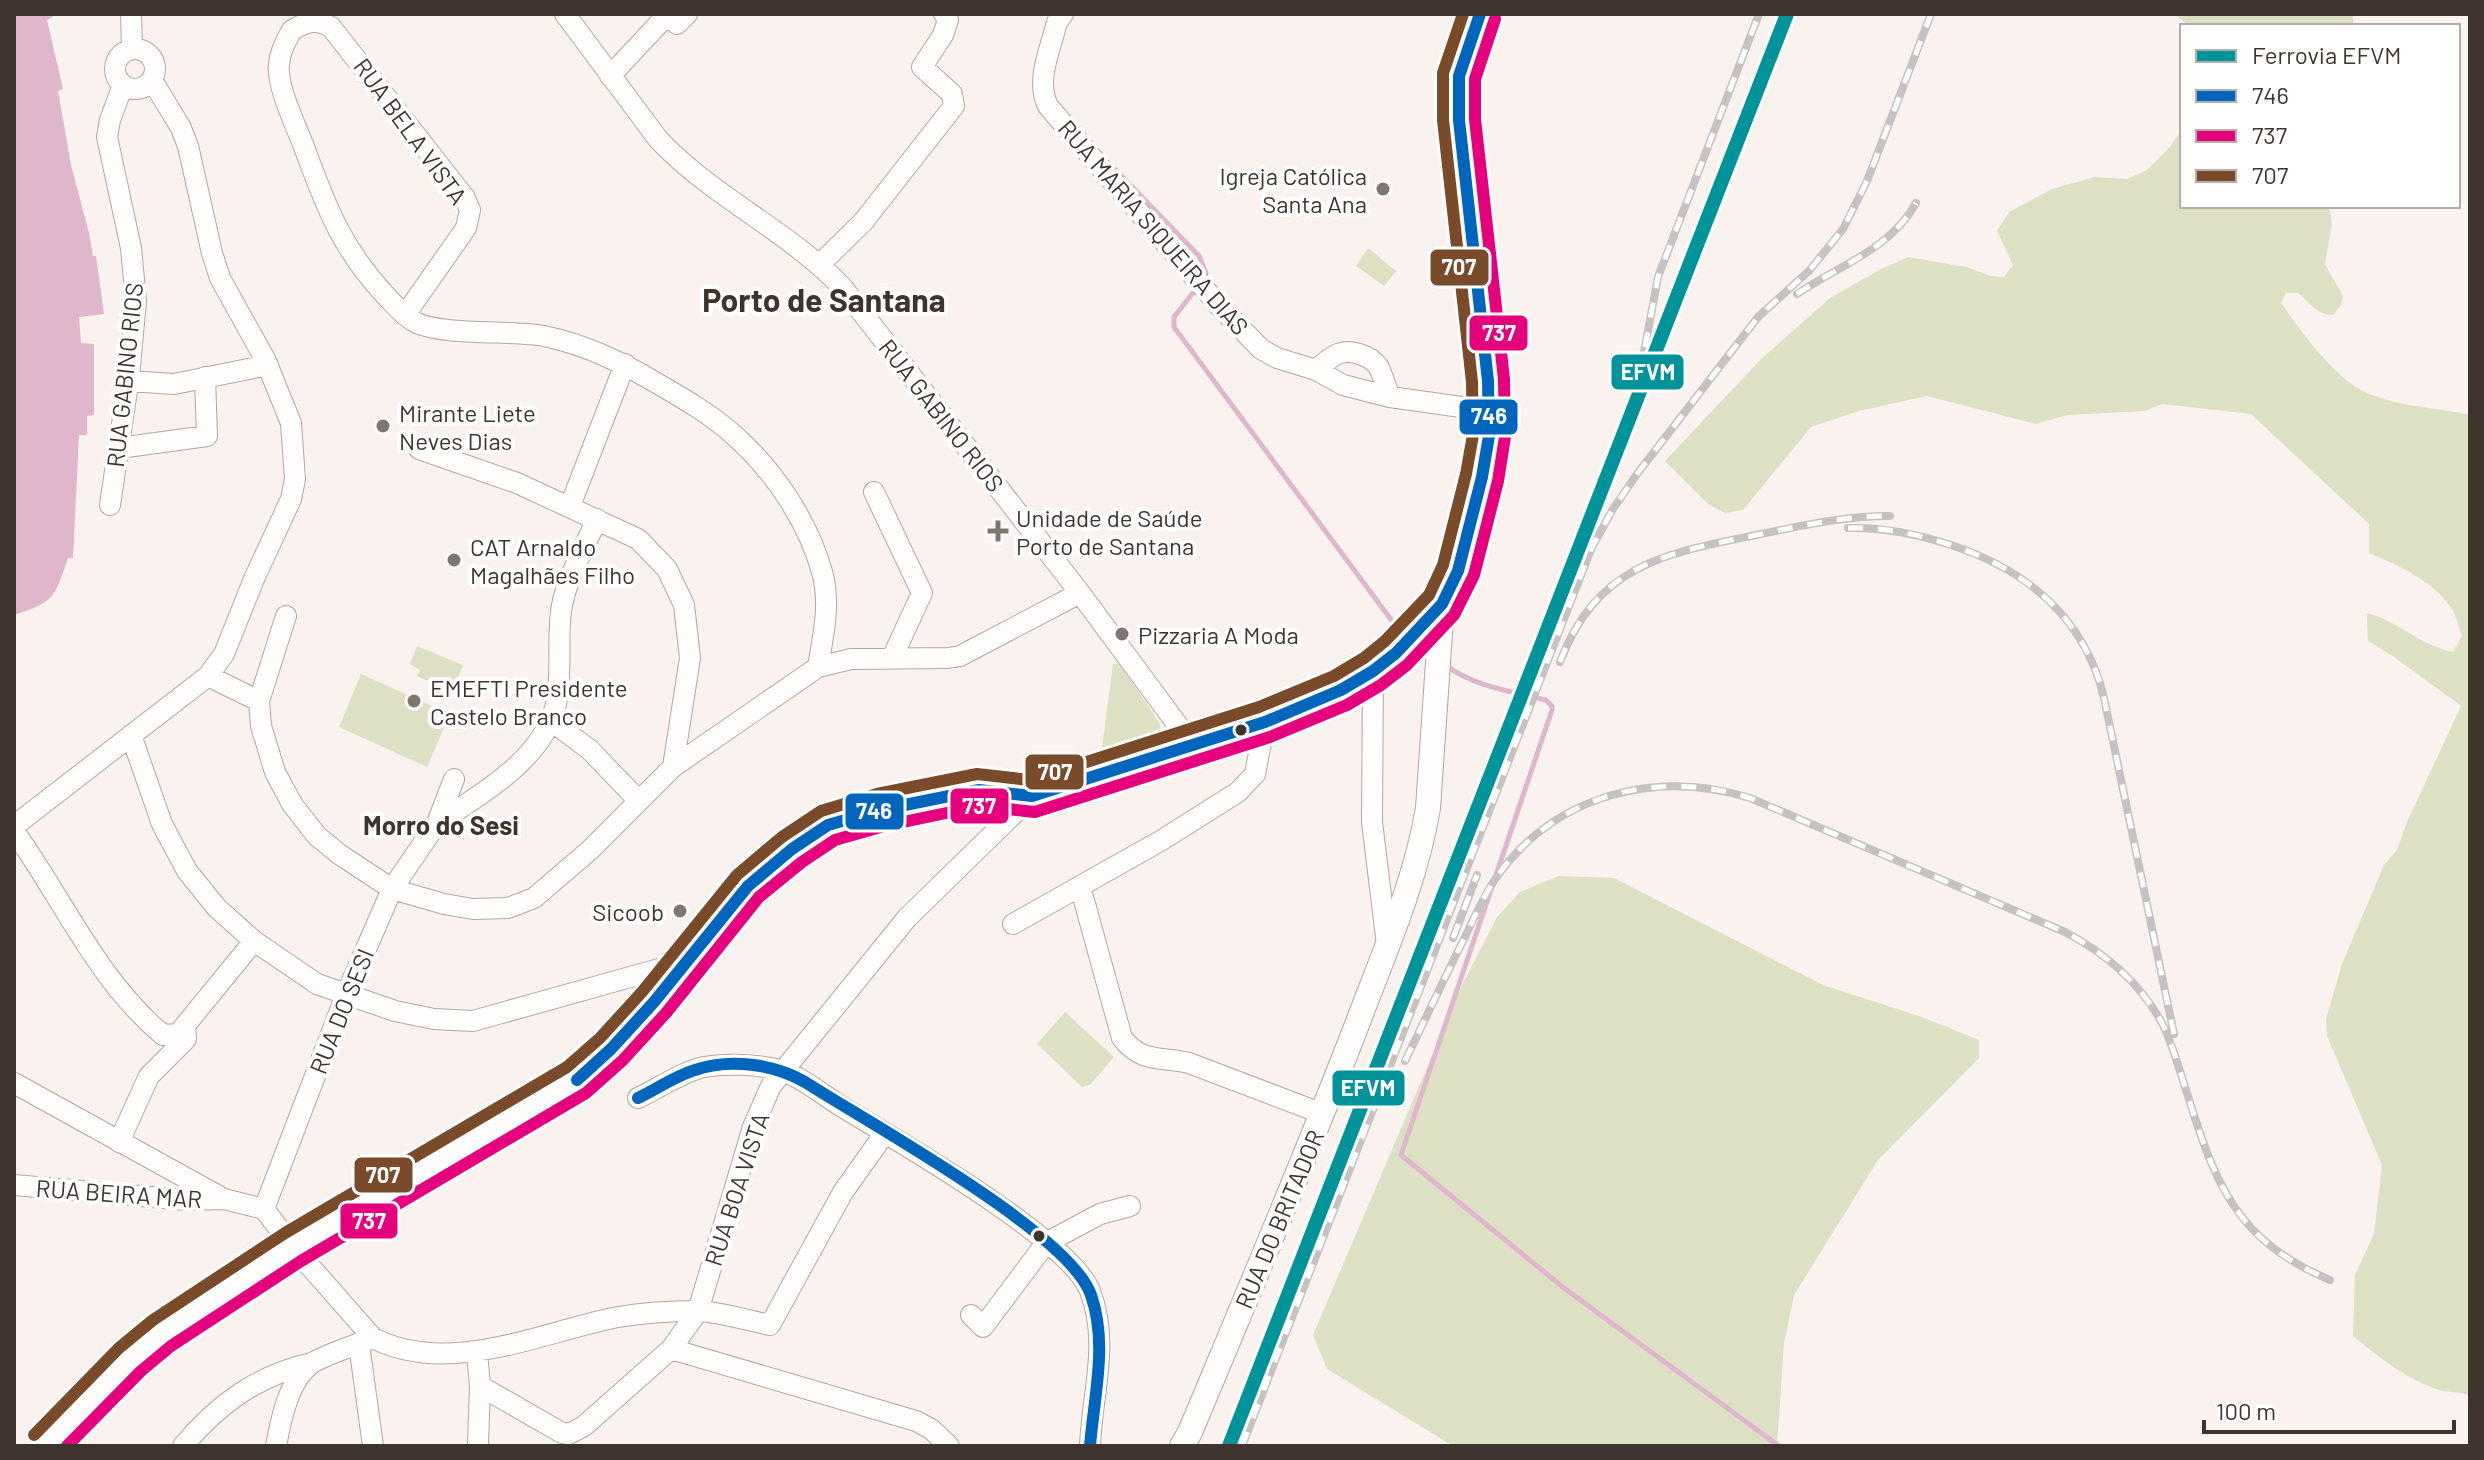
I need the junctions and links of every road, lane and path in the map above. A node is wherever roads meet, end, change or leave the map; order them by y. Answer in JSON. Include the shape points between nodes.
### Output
{"nodes":[{"id":1,"x":565,"y":14,"type":"edge"},
{"id":2,"x":687,"y":14,"type":"edge"},
{"id":3,"x":944,"y":14,"type":"edge"},
{"id":4,"x":1063,"y":14,"type":"edge"},
{"id":5,"x":1480,"y":14,"type":"edge"},
{"id":6,"x":132,"y":17,"type":"edge"},
{"id":7,"x":289,"y":22,"type":"edge"},
{"id":8,"x":132,"y":49,"type":"junction"},
{"id":9,"x":610,"y":76,"type":"junction"},
{"id":10,"x":152,"y":80,"type":"junction"},
{"id":11,"x":119,"y":95,"type":"junction"},
{"id":12,"x":819,"y":265,"type":"junction"},
{"id":13,"x":405,"y":315,"type":"junction"},
{"id":14,"x":625,"y":364,"type":"junction"},
{"id":15,"x":268,"y":365,"type":"junction"},
{"id":16,"x":1316,"y":370,"type":"junction"},
{"id":17,"x":205,"y":377,"type":"junction"},
{"id":18,"x":129,"y":381,"type":"junction"},
{"id":19,"x":1390,"y":397,"type":"junction"},
{"id":20,"x":1490,"y":411,"type":"junction"},
{"id":21,"x":119,"y":448,"type":"junction"},
{"id":22,"x":419,"y":449,"type":"dead end"},
{"id":23,"x":874,"y":492,"type":"dead end"},
{"id":24,"x":110,"y":505,"type":"dead end"},
{"id":25,"x":570,"y":506,"type":"junction"},
{"id":26,"x":597,"y":519,"type":"junction"},
{"id":27,"x":1080,"y":593,"type":"junction"},
{"id":28,"x":1442,"y":604,"type":"junction"},
{"id":29,"x":286,"y":616,"type":"dead end"},
{"id":30,"x":892,"y":658,"type":"junction"},
{"id":31,"x":818,"y":667,"type":"junction"},
{"id":32,"x":1373,"y":671,"type":"junction"},
{"id":33,"x":208,"y":676,"type":"junction"},
{"id":34,"x":259,"y":701,"type":"junction"},
{"id":35,"x":550,"y":720,"type":"junction"},
{"id":36,"x":1265,"y":722,"type":"junction"},
{"id":37,"x":131,"y":735,"type":"junction"},
{"id":38,"x":1191,"y":743,"type":"junction"},
{"id":39,"x":673,"y":767,"type":"junction"},
{"id":40,"x":454,"y":779,"type":"dead end"},
{"id":41,"x":1032,"y":796,"type":"junction"},
{"id":42,"x":639,"y":801,"type":"junction"},
{"id":43,"x":17,"y":819,"type":"edge"},
{"id":44,"x":437,"y":823,"type":"junction"},
{"id":45,"x":1080,"y":886,"type":"junction"},
{"id":46,"x":392,"y":889,"type":"junction"},
{"id":47,"x":1013,"y":924,"type":"dead end"},
{"id":48,"x":254,"y":941,"type":"junction"},
{"id":49,"x":1387,"y":945,"type":"junction"},
{"id":50,"x":684,"y":962,"type":"junction"},
{"id":51,"x":346,"y":995,"type":"junction"},
{"id":52,"x":185,"y":1026,"type":"junction"},
{"id":53,"x":784,"y":1071,"type":"junction"},
{"id":54,"x":14,"y":1083,"type":"edge"},
{"id":55,"x":638,"y":1098,"type":"dead end"},
{"id":56,"x":1323,"y":1114,"type":"junction"},
{"id":57,"x":885,"y":1133,"type":"junction"},
{"id":58,"x":119,"y":1142,"type":"junction"},
{"id":59,"x":14,"y":1185,"type":"edge"},
{"id":60,"x":224,"y":1199,"type":"junction"},
{"id":61,"x":1130,"y":1206,"type":"dead end"},
{"id":62,"x":264,"y":1209,"type":"junction"},
{"id":63,"x":1046,"y":1243,"type":"junction"},
{"id":64,"x":293,"y":1247,"type":"junction"},
{"id":65,"x":698,"y":1311,"type":"junction"},
{"id":66,"x":971,"y":1315,"type":"dead end"},
{"id":67,"x":366,"y":1341,"type":"junction"},
{"id":68,"x":671,"y":1349,"type":"junction"},
{"id":69,"x":477,"y":1353,"type":"junction"},
{"id":70,"x":312,"y":1363,"type":"junction"},
{"id":71,"x":480,"y":1386,"type":"junction"},
{"id":72,"x":566,"y":1440,"type":"edge"},
{"id":73,"x":55,"y":1444,"type":"edge"},
{"id":74,"x":471,"y":1445,"type":"edge"},
{"id":75,"x":183,"y":1446,"type":"edge"},
{"id":76,"x":276,"y":1446,"type":"edge"},
{"id":77,"x":373,"y":1446,"type":"edge"},
{"id":78,"x":949,"y":1446,"type":"edge"},
{"id":79,"x":1090,"y":1446,"type":"edge"},
{"id":80,"x":1182,"y":1446,"type":"edge"}],
"edges":[{"from":1,"to":9,"type":"street","name":"RUA GABINO RIOS"},
{"from":2,"to":9,"type":"street","via":[[677,24],[667,15]]},
{"from":3,"to":12,"type":"street","via":[[948,20],[943,35],[922,67],[952,94],[954,106],[863,222]]},
{"from":4,"to":16,"type":"street","name":"RUA MARIA SIQUEIRA DIAS","via":[[1042,84],[1048,106],[1261,349]]},
{"from":5,"to":20,"type":"street","via":[[1459,76],[1459,120]]},
{"from":6,"to":8,"type":"street"},
{"from":7,"to":13,"type":"street","via":[[278,72],[329,216],[364,272]]},
{"from":7,"to":13,"type":"street","name":"RUA BELA VISTA","via":[[321,21],[331,27],[470,210],[466,228]]},
{"from":8,"to":10,"type":"street","via":[[150,56],[156,68]]},
{"from":8,"to":11,"type":"street","via":[[117,61]]},
{"from":9,"to":12,"type":"street","name":"RUA GABINO RIOS","via":[[683,165]]},
{"from":10,"to":11,"type":"street"},
{"from":10,"to":15,"type":"street","via":[[188,146],[220,278]]},
{"from":11,"to":18,"type":"street","name":"RUA GABINO RIOS","via":[[107,137],[136,288]]},
{"from":12,"to":27,"type":"street","name":"RUA GABINO RIOS","via":[[850,296]]},
{"from":13,"to":14,"type":"street","via":[[428,326],[581,345]]},
{"from":14,"to":25,"type":"street"},
{"from":14,"to":31,"type":"street","via":[[735,436],[776,482],[808,533],[823,574],[827,612]]},
{"from":15,"to":17,"type":"street"},
{"from":15,"to":33,"type":"street","via":[[291,423],[295,479],[224,654]]},
{"from":16,"to":19,"type":"street","name":"RUA MARIA SIQUEIRA DIAS","via":[[1343,385]]},
{"from":16,"to":19,"type":"street","via":[[1334,354],[1355,352],[1377,365]]},
{"from":17,"to":18,"type":"street","via":[[174,384]]},
{"from":17,"to":21,"type":"street","via":[[207,436]]},
{"from":18,"to":21,"type":"street","name":"RUA GABINO RIOS"},
{"from":19,"to":20,"type":"street","name":"RUA MARIA SIQUEIRA DIAS"},
{"from":20,"to":28,"type":"street","via":[[1482,477],[1458,571]]},
{"from":21,"to":24,"type":"street","name":"RUA GABINO RIOS"},
{"from":22,"to":25,"type":"street"},
{"from":23,"to":30,"type":"street","via":[[922,593]]},
{"from":25,"to":26,"type":"street"},
{"from":26,"to":35,"type":"street","name":"RUA DO SESI","via":[[562,605],[556,704]]},
{"from":26,"to":39,"type":"street","via":[[638,539],[667,569],[684,605],[690,658]]},
{"from":27,"to":30,"type":"street","via":[[960,656]]},
{"from":27,"to":38,"type":"street","name":"RUA GABINO RIOS"},
{"from":28,"to":32,"type":"street"},
{"from":28,"to":49,"type":"street","name":"RUA DO BRITADOR","via":[[1426,822]]},
{"from":29,"to":34,"type":"street"},
{"from":30,"to":31,"type":"street"},
{"from":31,"to":39,"type":"street"},
{"from":32,"to":36,"type":"street"},
{"from":32,"to":49,"type":"street","name":"RUA DO BRITADOR","via":[[1372,822]]},
{"from":33,"to":34,"type":"street"},
{"from":33,"to":37,"type":"street"},
{"from":34,"to":46,"type":"street","via":[[275,772],[292,804],[317,836]]},
{"from":35,"to":42,"type":"street","via":[[590,750]]},
{"from":35,"to":44,"type":"street","name":"RUA DO SESI","via":[[519,764]]},
{"from":36,"to":38,"type":"street"},
{"from":36,"to":45,"type":"street","via":[[1259,763],[1249,783]]},
{"from":37,"to":43,"type":"street"},
{"from":37,"to":48,"type":"street","via":[[162,824],[187,871]]},
{"from":38,"to":41,"type":"street"},
{"from":39,"to":42,"type":"street"},
{"from":40,"to":44,"type":"street","name":"RUA DO SESI"},
{"from":41,"to":50,"type":"street","via":[[979,790],[828,825],[748,886]]},
{"from":41,"to":53,"type":"street","name":"RUA BOA VISTA","via":[[907,918]]},
{"from":42,"to":46,"type":"street","via":[[555,881],[534,898],[508,908],[458,907]]},
{"from":43,"to":52,"type":"street","via":[[82,940],[114,984],[163,1035],[178,1034]]},
{"from":44,"to":46,"type":"street","name":"RUA DO SESI"},
{"from":45,"to":47,"type":"street"},
{"from":45,"to":56,"type":"street","via":[[1122,1038],[1132,1050],[1145,1058],[1189,1063]]},
{"from":46,"to":51,"type":"street","name":"RUA DO SESI"},
{"from":48,"to":51,"type":"street","via":[[317,984]]},
{"from":48,"to":52,"type":"street"},
{"from":49,"to":56,"type":"street","name":"RUA DO BRITADOR"},
{"from":50,"to":51,"type":"street","via":[[473,1021],[434,1019]]},
{"from":50,"to":64,"type":"street","via":[[654,1002],[577,1080]]},
{"from":51,"to":62,"type":"street","name":"RUA DO SESI"},
{"from":52,"to":58,"type":"street","via":[[186,1039],[149,1076]]},
{"from":53,"to":55,"type":"street","via":[[702,1067]]},
{"from":53,"to":57,"type":"street"},
{"from":53,"to":65,"type":"street","name":"RUA BOA VISTA","via":[[771,1086],[753,1127]]},
{"from":54,"to":58,"type":"street"},
{"from":56,"to":80,"type":"street","name":"RUA DO BRITADOR"},
{"from":57,"to":63,"type":"street","via":[[985,1196]]},
{"from":57,"to":65,"type":"street","via":[[843,1192],[770,1325]]},
{"from":58,"to":60,"type":"street"},
{"from":59,"to":60,"type":"street","name":"RUA BEIRA MAR"},
{"from":60,"to":62,"type":"street"},
{"from":61,"to":63,"type":"street","via":[[1100,1214]]},
{"from":62,"to":64,"type":"street"},
{"from":63,"to":66,"type":"street","via":[[983,1327]]},
{"from":63,"to":79,"type":"street","via":[[1089,1287],[1098,1317],[1102,1352]]},
{"from":64,"to":67,"type":"street"},
{"from":64,"to":73,"type":"street","via":[[130,1359],[82,1405]]},
{"from":65,"to":68,"type":"street","name":"RUA BOA VISTA"},
{"from":65,"to":69,"type":"street","via":[[620,1317]]},
{"from":67,"to":69,"type":"street","via":[[424,1352]]},
{"from":67,"to":70,"type":"street"},
{"from":67,"to":77,"type":"street"},
{"from":68,"to":72,"type":"street","name":"RUA BOA VISTA"},
{"from":68,"to":78,"type":"street","via":[[916,1421]]},
{"from":69,"to":71,"type":"street"},
{"from":70,"to":75,"type":"street","via":[[284,1369],[218,1408]]},
{"from":70,"to":76,"type":"street","via":[[296,1382]]},
{"from":71,"to":72,"type":"street"},
{"from":71,"to":74,"type":"street"}]}
